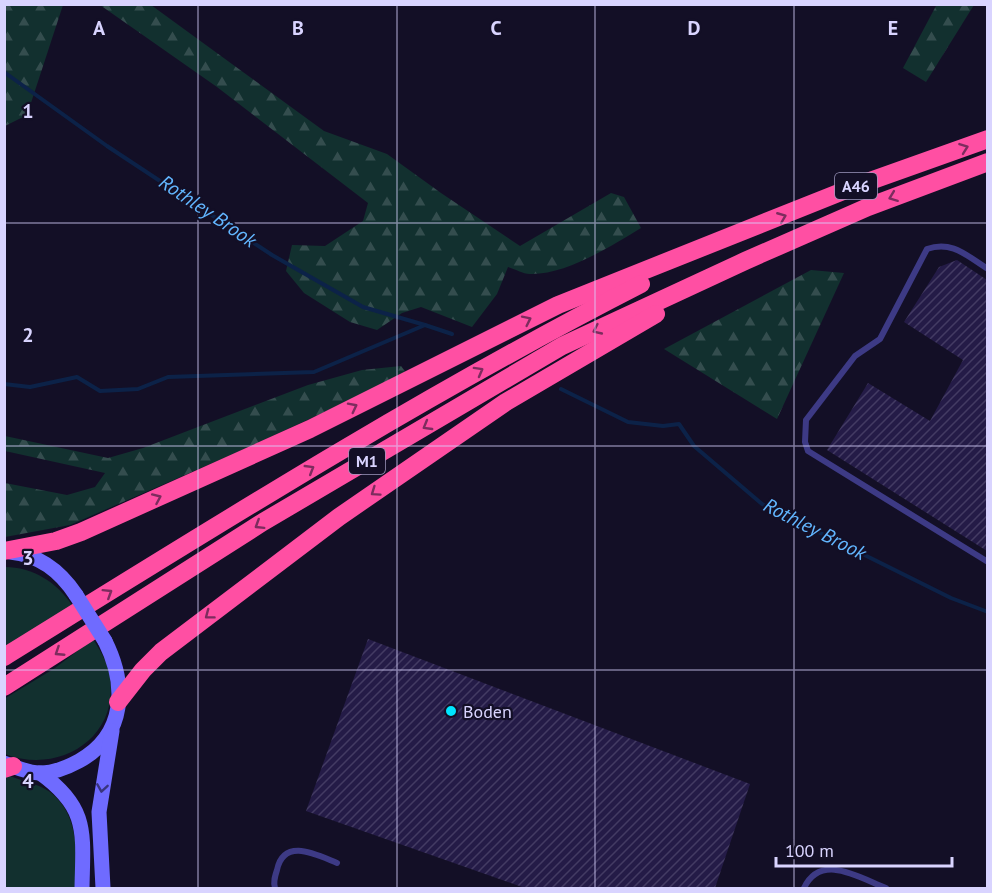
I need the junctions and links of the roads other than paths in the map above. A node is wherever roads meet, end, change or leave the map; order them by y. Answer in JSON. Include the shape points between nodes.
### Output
{"nodes":[{"id":1,"x":987,"y":139,"type":"edge"},
{"id":2,"x":987,"y":162,"type":"edge"},
{"id":3,"x":728,"y":239,"type":"junction"},
{"id":4,"x":745,"y":261,"type":"junction"},
{"id":5,"x":987,"y":269,"type":"edge"},
{"id":6,"x":4,"y":551,"type":"edge"},
{"id":7,"x":987,"y":562,"type":"edge"},
{"id":8,"x":4,"y":657,"type":"edge"},
{"id":9,"x":4,"y":687,"type":"edge"},
{"id":10,"x":118,"y":702,"type":"junction"},
{"id":11,"x":112,"y":730,"type":"junction"},
{"id":12,"x":7,"y":766,"type":"edge"},
{"id":13,"x":40,"y":773,"type":"junction"},
{"id":14,"x":337,"y":862,"type":"dead end"},
{"id":15,"x":81,"y":888,"type":"edge"},
{"id":16,"x":103,"y":888,"type":"edge"},
{"id":17,"x":275,"y":888,"type":"edge"},
{"id":18,"x":804,"y":888,"type":"edge"},
{"id":19,"x":886,"y":888,"type":"edge"}],
"edges":[{"from":3,"to":1,"type":"highway","number":"A46","one_way":true,"via":[[856,186]]},
{"from":2,"to":4,"type":"highway","number":"A46","one_way":true,"via":[[868,207]]},
{"from":6,"to":3,"type":"highway","one_way":true,"via":[[81,532],[310,429],[558,305]]},
{"from":8,"to":3,"type":"highway","number":"M1","one_way":true,"via":[[409,410]]},
{"from":4,"to":9,"type":"highway","number":"M1","one_way":true,"via":[[552,352],[263,522]]},
{"from":4,"to":10,"type":"highway","one_way":true,"via":[[506,402],[339,517],[161,652]]},
{"from":5,"to":7,"type":"lane","via":[[950,245],[927,249],[879,339],[855,356],[806,420],[805,442],[808,451]]},
{"from":6,"to":10,"type":"main road","bridge":true,"via":[[21,553],[48,565],[66,580],[105,641],[115,666]]},
{"from":10,"to":11,"type":"main road"},
{"from":11,"to":13,"type":"main road","via":[[84,758],[65,768]]},
{"from":11,"to":16,"type":"main road","one_way":true,"via":[[99,812]]},
{"from":12,"to":13,"type":"main road"},
{"from":13,"to":15,"type":"main road","via":[[68,795],[76,810],[81,830]]},
{"from":14,"to":17,"type":"lane","via":[[303,849],[287,853],[278,863]]},
{"from":18,"to":19,"type":"lane","via":[[822,870],[839,869]]}]}
